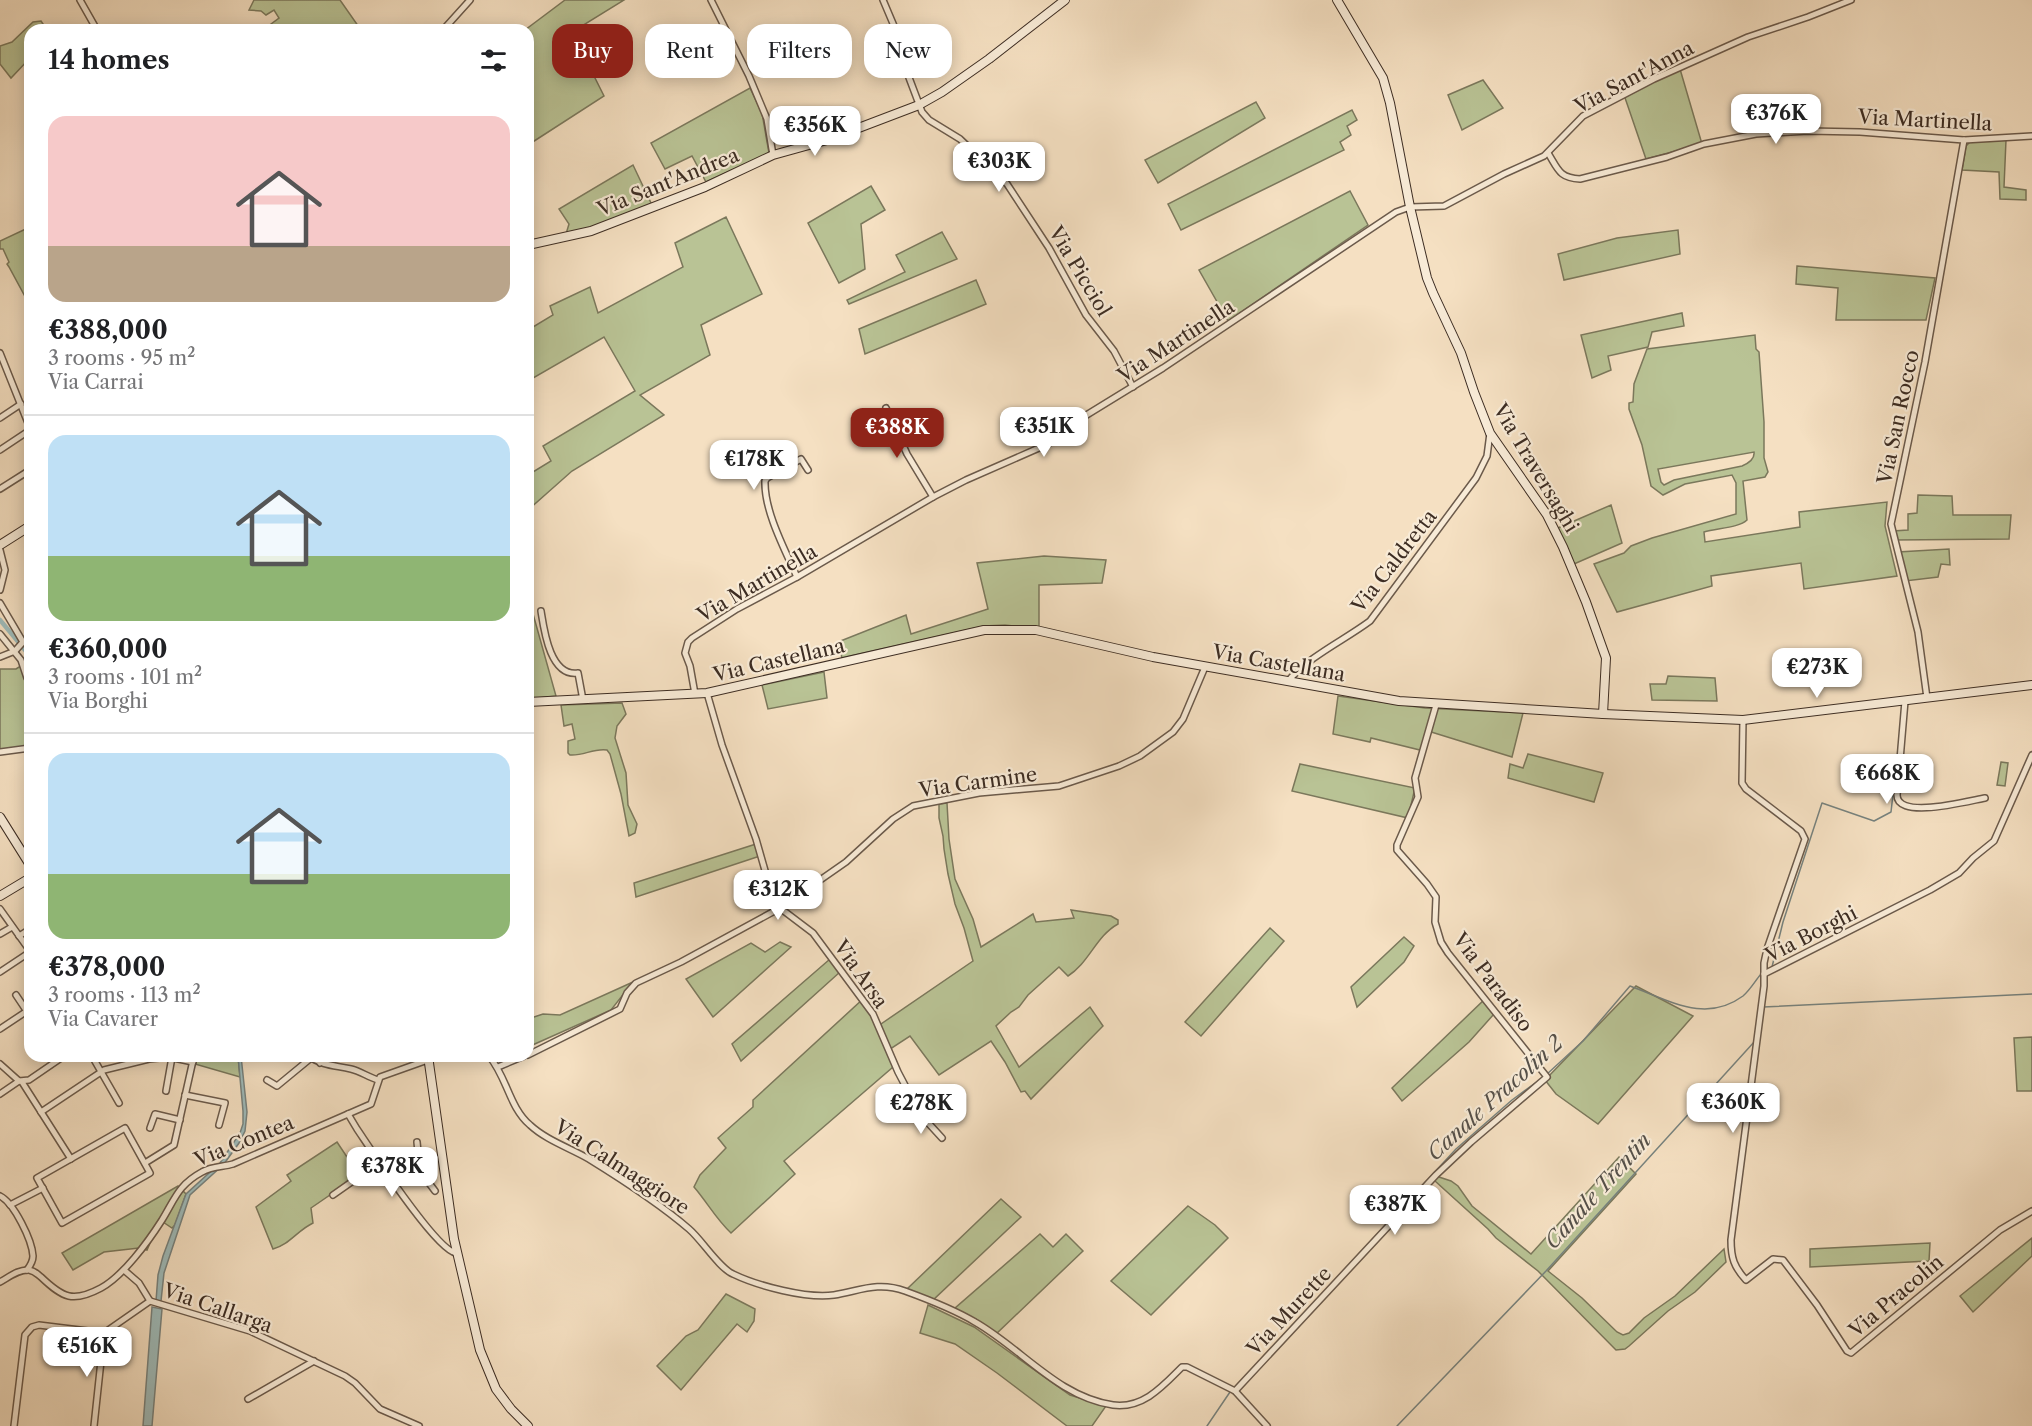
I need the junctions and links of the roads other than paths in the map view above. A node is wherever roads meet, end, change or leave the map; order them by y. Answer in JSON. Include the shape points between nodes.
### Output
{"nodes":[{"id":1,"x":80,"y":0,"type":"edge"},
{"id":2,"x":470,"y":0,"type":"edge"},
{"id":3,"x":711,"y":0,"type":"edge"},
{"id":4,"x":883,"y":0,"type":"edge"},
{"id":5,"x":1065,"y":0,"type":"edge"},
{"id":6,"x":1337,"y":0,"type":"edge"},
{"id":7,"x":1851,"y":0,"type":"edge"},
{"id":8,"x":94,"y":24,"type":"edge"},
{"id":9,"x":448,"y":24,"type":"edge"},
{"id":10,"x":919,"y":105,"type":"junction"},
{"id":11,"x":2032,"y":136,"type":"edge"},
{"id":12,"x":1964,"y":140,"type":"junction"},
{"id":13,"x":1548,"y":153,"type":"junction"},
{"id":14,"x":773,"y":155,"type":"junction"},
{"id":15,"x":1410,"y":207,"type":"junction"},
{"id":16,"x":534,"y":245,"type":"edge"},
{"id":17,"x":0,"y":353,"type":"edge"},
{"id":18,"x":1133,"y":387,"type":"junction"},
{"id":19,"x":21,"y":404,"type":"junction"},
{"id":20,"x":886,"y":408,"type":"dead end"},
{"id":21,"x":24,"y":412,"type":"edge"},
{"id":22,"x":0,"y":418,"type":"edge"},
{"id":23,"x":24,"y":433,"type":"edge"},
{"id":24,"x":1490,"y":433,"type":"junction"},
{"id":25,"x":0,"y":450,"type":"edge"},
{"id":26,"x":808,"y":470,"type":"dead end"},
{"id":27,"x":24,"y":474,"type":"edge"},
{"id":28,"x":0,"y":489,"type":"edge"},
{"id":29,"x":933,"y":497,"type":"junction"},
{"id":30,"x":24,"y":530,"type":"edge"},
{"id":31,"x":0,"y":545,"type":"edge"},
{"id":32,"x":0,"y":550,"type":"edge"},
{"id":33,"x":797,"y":577,"type":"junction"},
{"id":34,"x":0,"y":590,"type":"edge"},
{"id":35,"x":0,"y":603,"type":"edge"},
{"id":36,"x":541,"y":611,"type":"dead end"},
{"id":37,"x":0,"y":634,"type":"edge"},
{"id":38,"x":15,"y":651,"type":"junction"},
{"id":39,"x":0,"y":657,"type":"edge"},
{"id":40,"x":1205,"y":667,"type":"junction"},
{"id":41,"x":24,"y":669,"type":"edge"},
{"id":42,"x":1287,"y":682,"type":"junction"},
{"id":43,"x":2032,"y":687,"type":"edge"},
{"id":44,"x":706,"y":693,"type":"junction"},
{"id":45,"x":695,"y":694,"type":"junction"},
{"id":46,"x":1927,"y":698,"type":"junction"},
{"id":47,"x":584,"y":700,"type":"junction"},
{"id":48,"x":1905,"y":701,"type":"junction"},
{"id":49,"x":534,"y":702,"type":"edge"},
{"id":50,"x":1436,"y":705,"type":"junction"},
{"id":51,"x":1602,"y":714,"type":"junction"},
{"id":52,"x":1743,"y":720,"type":"junction"},
{"id":53,"x":24,"y":749,"type":"edge"},
{"id":54,"x":0,"y":752,"type":"edge"},
{"id":55,"x":2032,"y":755,"type":"edge"},
{"id":56,"x":1985,"y":798,"type":"dead end"},
{"id":57,"x":0,"y":817,"type":"edge"},
{"id":58,"x":24,"y":855,"type":"edge"},
{"id":59,"x":24,"y":882,"type":"edge"},
{"id":60,"x":0,"y":896,"type":"edge"},
{"id":61,"x":780,"y":908,"type":"junction"},
{"id":62,"x":0,"y":909,"type":"edge"},
{"id":63,"x":12,"y":927,"type":"junction"},
{"id":64,"x":24,"y":933,"type":"edge"},
{"id":65,"x":0,"y":934,"type":"edge"},
{"id":66,"x":19,"y":936,"type":"junction"},
{"id":67,"x":24,"y":943,"type":"edge"},
{"id":68,"x":24,"y":956,"type":"edge"},
{"id":69,"x":0,"y":972,"type":"edge"},
{"id":70,"x":1764,"y":974,"type":"junction"},
{"id":71,"x":16,"y":995,"type":"dead end"},
{"id":72,"x":24,"y":1005,"type":"edge"},
{"id":73,"x":24,"y":1015,"type":"edge"},
{"id":74,"x":0,"y":1029,"type":"edge"},
{"id":75,"x":534,"y":1051,"type":"edge"},
{"id":76,"x":54,"y":1062,"type":"edge"},
{"id":77,"x":95,"y":1062,"type":"edge"},
{"id":78,"x":133,"y":1062,"type":"edge"},
{"id":79,"x":171,"y":1062,"type":"edge"},
{"id":80,"x":193,"y":1062,"type":"edge"},
{"id":81,"x":304,"y":1062,"type":"edge"},
{"id":82,"x":418,"y":1062,"type":"edge"},
{"id":83,"x":430,"y":1062,"type":"edge"},
{"id":84,"x":494,"y":1062,"type":"edge"},
{"id":85,"x":510,"y":1062,"type":"edge"},
{"id":86,"x":320,"y":1063,"type":"edge"},
{"id":87,"x":0,"y":1064,"type":"edge"},
{"id":88,"x":498,"y":1067,"type":"junction"},
{"id":89,"x":101,"y":1072,"type":"junction"},
{"id":90,"x":1547,"y":1077,"type":"joint"},
{"id":91,"x":267,"y":1080,"type":"dead end"},
{"id":92,"x":378,"y":1080,"type":"junction"},
{"id":93,"x":21,"y":1082,"type":"junction"},
{"id":94,"x":166,"y":1091,"type":"dead end"},
{"id":95,"x":0,"y":1095,"type":"edge"},
{"id":96,"x":185,"y":1095,"type":"junction"},
{"id":97,"x":119,"y":1103,"type":"dead end"},
{"id":98,"x":41,"y":1112,"type":"junction"},
{"id":99,"x":348,"y":1114,"type":"junction"},
{"id":100,"x":180,"y":1120,"type":"junction"},
{"id":101,"x":219,"y":1125,"type":"dead end"},
{"id":102,"x":150,"y":1128,"type":"dead end"},
{"id":103,"x":942,"y":1138,"type":"dead end"},
{"id":104,"x":417,"y":1142,"type":"dead end"},
{"id":105,"x":411,"y":1158,"type":"junction"},
{"id":106,"x":71,"y":1159,"type":"junction"},
{"id":107,"x":380,"y":1162,"type":"junction"},
{"id":108,"x":145,"y":1163,"type":"junction"},
{"id":109,"x":389,"y":1175,"type":"junction"},
{"id":110,"x":43,"y":1188,"type":"junction"},
{"id":111,"x":435,"y":1191,"type":"dead end"},
{"id":112,"x":333,"y":1195,"type":"dead end"},
{"id":113,"x":0,"y":1196,"type":"edge"},
{"id":114,"x":10,"y":1205,"type":"junction"},
{"id":115,"x":2032,"y":1211,"type":"edge"},
{"id":116,"x":456,"y":1253,"type":"junction"},
{"id":117,"x":27,"y":1270,"type":"junction"},
{"id":118,"x":124,"y":1270,"type":"junction"},
{"id":119,"x":1746,"y":1280,"type":"joint"},
{"id":120,"x":0,"y":1282,"type":"edge"},
{"id":121,"x":150,"y":1301,"type":"junction"},
{"id":122,"x":104,"y":1333,"type":"junction"},
{"id":123,"x":314,"y":1361,"type":"junction"},
{"id":124,"x":1235,"y":1391,"type":"junction"},
{"id":125,"x":248,"y":1400,"type":"dead end"},
{"id":126,"x":14,"y":1426,"type":"edge"},
{"id":127,"x":94,"y":1426,"type":"edge"},
{"id":128,"x":419,"y":1426,"type":"edge"},
{"id":129,"x":528,"y":1426,"type":"edge"},
{"id":130,"x":1267,"y":1426,"type":"edge"}],
"edges":[{"from":1,"to":8,"type":"street"},
{"from":2,"to":9,"type":"street"},
{"from":3,"to":14,"type":"street","via":[[767,119]]},
{"from":4,"to":10,"type":"street","name":"Via Picciol"},
{"from":5,"to":10,"type":"street","name":"Via Sant'Andrea","via":[[989,59]]},
{"from":6,"to":15,"type":"street","name":"Via Traversaghi","via":[[1383,78]]},
{"from":7,"to":13,"type":"street","name":"Via Sant'Anna","via":[[1748,37],[1654,79],[1583,116]]},
{"from":10,"to":14,"type":"street","name":"Via Sant'Andrea","via":[[827,141]]},
{"from":10,"to":18,"type":"street","name":"Via Picciol","via":[[929,120],[960,140],[1007,184]]},
{"from":11,"to":12,"type":"street","name":"Via Martinella"},
{"from":12,"to":13,"type":"street","name":"Via Martinella","via":[[1860,132],[1756,134],[1704,144],[1580,179],[1567,178]]},
{"from":12,"to":46,"type":"street","name":"Via San Rocco","via":[[1925,362],[1891,524],[1918,632]]},
{"from":13,"to":15,"type":"street","name":"Via Sant'Anna","via":[[1444,206]]},
{"from":14,"to":16,"type":"street","name":"Via Sant'Andrea","via":[[705,187],[591,231]]},
{"from":15,"to":18,"type":"street","name":"Via Martinella","via":[[1396,212]]},
{"from":15,"to":24,"type":"street","name":"Via Traversaghi","via":[[1427,278],[1461,353]]},
{"from":17,"to":19,"type":"street"},
{"from":18,"to":29,"type":"street","name":"Via Martinella","via":[[1067,427],[1048,444]]},
{"from":19,"to":21,"type":"street"},
{"from":19,"to":22,"type":"street"},
{"from":20,"to":29,"type":"street"},
{"from":23,"to":25,"type":"street"},
{"from":24,"to":42,"type":"street","name":"Via Caldretta","via":[[1487,456],[1476,478],[1370,621],[1331,645]]},
{"from":24,"to":51,"type":"street","name":"Via Traversaghi","via":[[1547,515],[1586,602],[1606,658]]},
{"from":26,"to":33,"type":"street","via":[[801,459],[765,481],[767,501]]},
{"from":27,"to":28,"type":"street"},
{"from":29,"to":33,"type":"street","name":"Via Martinella"},
{"from":30,"to":31,"type":"street"},
{"from":32,"to":34,"type":"street","via":[[5,570]]},
{"from":33,"to":45,"type":"street","name":"Via Martinella","via":[[687,642],[685,653]]},
{"from":35,"to":38,"type":"street","via":[[22,640]]},
{"from":36,"to":47,"type":"street","via":[[551,655],[570,672],[578,672]]},
{"from":37,"to":38,"type":"street"},
{"from":38,"to":39,"type":"street"},
{"from":38,"to":41,"type":"street"},
{"from":40,"to":42,"type":"street","name":"Via Castellana"},
{"from":40,"to":44,"type":"street","name":"Via Castellana","via":[[1036,630],[993,629]]},
{"from":40,"to":61,"type":"street","name":"Via Carmine","via":[[1184,719],[1140,756],[1059,786],[979,793],[913,806],[846,862]]},
{"from":42,"to":50,"type":"street","name":"Via Castellana"},
{"from":43,"to":46,"type":"street","name":"Via Castellana"},
{"from":44,"to":45,"type":"street","name":"Via Castellana"},
{"from":44,"to":61,"type":"street","name":"Via Arsa"},
{"from":45,"to":47,"type":"street","name":"Via Castellana"},
{"from":46,"to":48,"type":"street","name":"Via Castellana"},
{"from":47,"to":49,"type":"street","name":"Via Castellana"},
{"from":48,"to":52,"type":"street","name":"Via Castellana"},
{"from":48,"to":56,"type":"street","via":[[1897,795],[1901,805],[1917,809]]},
{"from":50,"to":51,"type":"street","name":"Via Castellana"},
{"from":50,"to":90,"type":"street","name":"Via Paradiso","via":[[1415,778],[1418,797],[1397,850],[1436,897],[1435,922],[1448,953]]},
{"from":51,"to":52,"type":"street","name":"Via Castellana"},
{"from":52,"to":70,"type":"street","via":[[1742,783],[1801,831],[1805,839],[1767,949]]},
{"from":53,"to":54,"type":"street"},
{"from":55,"to":70,"type":"street","name":"Via Borghi","via":[[1994,841],[1959,873]]},
{"from":57,"to":58,"type":"street"},
{"from":59,"to":60,"type":"street"},
{"from":61,"to":75,"type":"street","name":"Via Carmine","via":[[636,982],[620,1009]]},
{"from":61,"to":103,"type":"street","name":"Via Arsa","via":[[813,933],[873,1014],[920,1114]]},
{"from":62,"to":63,"type":"street"},
{"from":63,"to":65,"type":"street"},
{"from":63,"to":66,"type":"street"},
{"from":64,"to":66,"type":"street"},
{"from":66,"to":67,"type":"street"},
{"from":68,"to":69,"type":"street"},
{"from":70,"to":119,"type":"street","name":"Via Borghi","via":[[1731,1240],[1731,1257]]},
{"from":71,"to":72,"type":"street"},
{"from":73,"to":74,"type":"street"},
{"from":76,"to":93,"type":"street"},
{"from":77,"to":89,"type":"street"},
{"from":78,"to":89,"type":"street"},
{"from":79,"to":94,"type":"street"},
{"from":80,"to":96,"type":"street"},
{"from":81,"to":91,"type":"street","via":[[277,1086]]},
{"from":82,"to":92,"type":"street"},
{"from":83,"to":116,"type":"street"},
{"from":84,"to":88,"type":"street","name":"Via Calmaggiore"},
{"from":85,"to":88,"type":"street","name":"Via Carmine"},
{"from":86,"to":92,"type":"street"},
{"from":87,"to":93,"type":"street"},
{"from":88,"to":124,"type":"street","name":"Via Calmaggiore","via":[[516,1107],[530,1125],[640,1192],[690,1230],[731,1274],[788,1293],[832,1295],[872,1286],[902,1290],[975,1322],[1074,1393],[1112,1405],[1128,1404],[1157,1392],[1187,1367]]},
{"from":89,"to":97,"type":"street"},
{"from":89,"to":98,"type":"street"},
{"from":90,"to":124,"type":"street","name":"Via Murette","via":[[1436,1175]]},
{"from":92,"to":99,"type":"street","name":"Via Contea","via":[[374,1102]]},
{"from":93,"to":95,"type":"street"},
{"from":93,"to":98,"type":"street"},
{"from":96,"to":100,"type":"street"},
{"from":96,"to":101,"type":"street","via":[[225,1103]]},
{"from":98,"to":106,"type":"street"},
{"from":99,"to":107,"type":"street"},
{"from":99,"to":118,"type":"street","name":"Via Contea","via":[[199,1174],[181,1187],[154,1232]]},
{"from":100,"to":102,"type":"street","via":[[155,1114]]},
{"from":100,"to":108,"type":"street","via":[[172,1147]]},
{"from":104,"to":105,"type":"street","via":[[418,1152]]},
{"from":105,"to":109,"type":"street"},
{"from":105,"to":111,"type":"street"},
{"from":106,"to":108,"type":"street","via":[[125,1128]]},
{"from":106,"to":110,"type":"street","via":[[37,1178]]},
{"from":107,"to":109,"type":"street"},
{"from":107,"to":112,"type":"street"},
{"from":108,"to":110,"type":"street","via":[[150,1173],[62,1223]]},
{"from":109,"to":116,"type":"street","via":[[441,1244]]},
{"from":110,"to":114,"type":"street"},
{"from":113,"to":114,"type":"street"},
{"from":114,"to":117,"type":"street","via":[[24,1227],[33,1255]]},
{"from":115,"to":119,"type":"street","name":"Via Pracolin","via":[[2000,1230],[1851,1353],[1783,1260],[1773,1259]]},
{"from":116,"to":129,"type":"street","via":[[487,1371],[504,1400]]},
{"from":117,"to":118,"type":"street","name":"Via Contea","via":[[34,1271],[66,1296],[79,1298],[104,1286]]},
{"from":117,"to":120,"type":"street"},
{"from":118,"to":121,"type":"street","name":"Via Callarga","via":[[139,1283]]},
{"from":121,"to":122,"type":"street"},
{"from":121,"to":123,"type":"street","name":"Via Callarga","via":[[250,1331]]},
{"from":122,"to":126,"type":"street","via":[[39,1325],[27,1331]]},
{"from":122,"to":127,"type":"street"},
{"from":123,"to":125,"type":"street"},
{"from":123,"to":128,"type":"street","name":"Via Callarga","via":[[355,1383],[386,1413]]},
{"from":124,"to":130,"type":"street","name":"Via Calmaggiore"}]}
